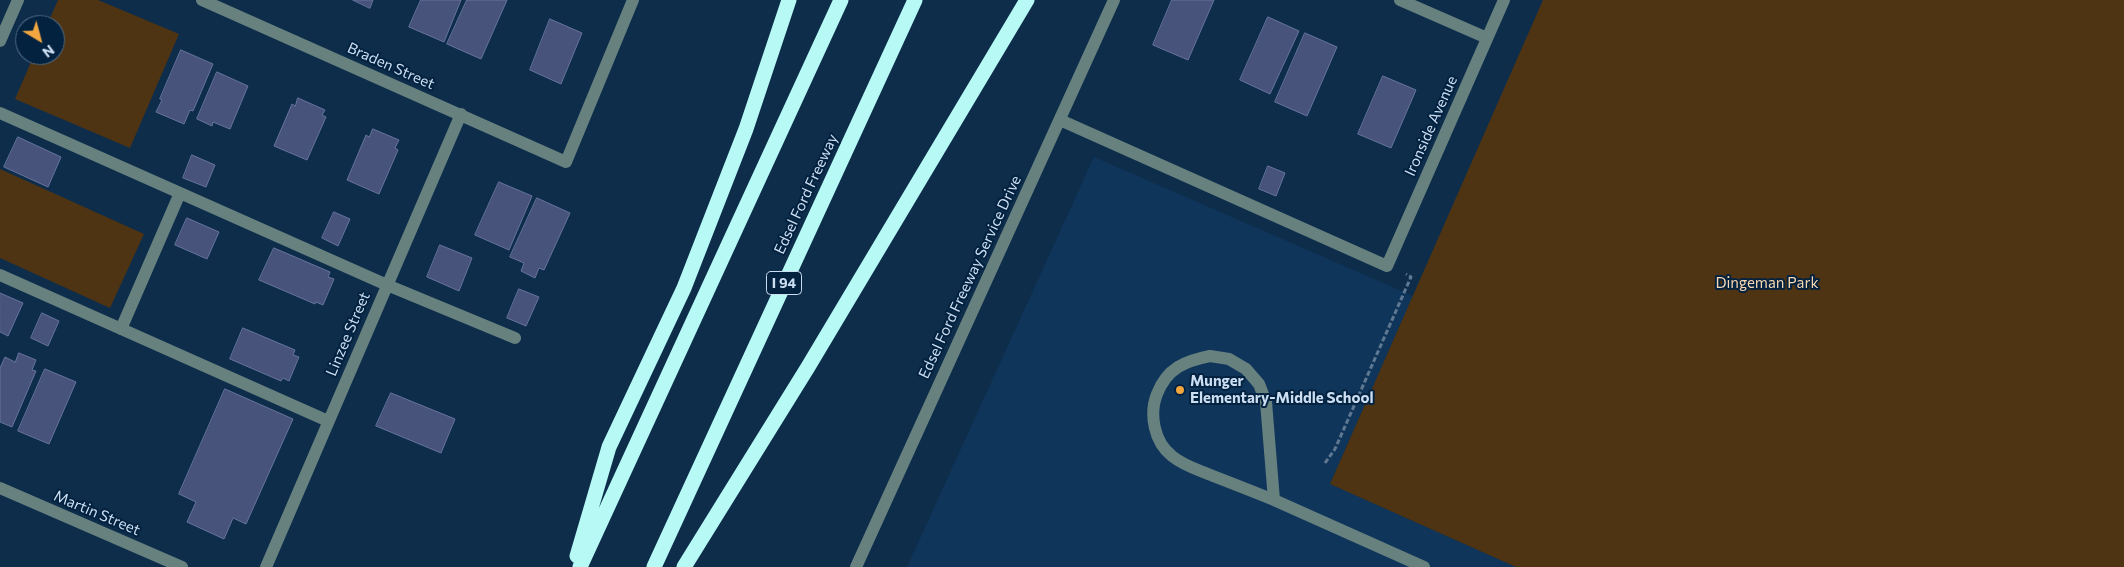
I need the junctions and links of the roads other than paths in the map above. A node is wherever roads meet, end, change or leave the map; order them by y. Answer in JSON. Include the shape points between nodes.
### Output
{"nodes":[{"id":1,"x":18,"y":0,"type":"edge"},
{"id":2,"x":202,"y":0,"type":"edge"},
{"id":3,"x":633,"y":0,"type":"edge"},
{"id":4,"x":789,"y":0,"type":"edge"},
{"id":5,"x":841,"y":0,"type":"edge"},
{"id":6,"x":915,"y":0,"type":"edge"},
{"id":7,"x":1027,"y":0,"type":"edge"},
{"id":8,"x":1114,"y":0,"type":"edge"},
{"id":9,"x":1400,"y":0,"type":"edge"},
{"id":10,"x":1504,"y":0,"type":"edge"},
{"id":11,"x":1487,"y":38,"type":"junction"},
{"id":12,"x":0,"y":42,"type":"edge"},
{"id":13,"x":0,"y":113,"type":"edge"},
{"id":14,"x":461,"y":114,"type":"junction"},
{"id":15,"x":1060,"y":120,"type":"junction"},
{"id":16,"x":180,"y":193,"type":"junction"},
{"id":17,"x":0,"y":275,"type":"edge"},
{"id":18,"x":387,"y":284,"type":"junction"},
{"id":19,"x":121,"y":329,"type":"junction"},
{"id":20,"x":515,"y":338,"type":"dead end"},
{"id":21,"x":328,"y":421,"type":"junction"},
{"id":22,"x":0,"y":488,"type":"edge"},
{"id":23,"x":1274,"y":500,"type":"junction"},
{"id":24,"x":182,"y":567,"type":"edge"},
{"id":25,"x":266,"y":567,"type":"edge"},
{"id":26,"x":574,"y":567,"type":"edge"},
{"id":27,"x":580,"y":567,"type":"edge"},
{"id":28,"x":654,"y":567,"type":"edge"},
{"id":29,"x":684,"y":567,"type":"edge"},
{"id":30,"x":856,"y":567,"type":"edge"},
{"id":31,"x":1424,"y":567,"type":"edge"}],
"edges":[{"from":1,"to":12,"type":"street"},
{"from":2,"to":14,"type":"street","name":"Braden Street"},
{"from":3,"to":14,"type":"street","name":"Braden Street","via":[[566,162]]},
{"from":4,"to":26,"type":"highway","via":[[746,129],[684,288],[609,446]]},
{"from":5,"to":27,"type":"highway"},
{"from":6,"to":28,"type":"highway","name":"Edsel Ford Freeway","number":"I 94"},
{"from":7,"to":29,"type":"highway","via":[[808,367]]},
{"from":8,"to":15,"type":"street","name":"Edsel Ford Freeway Service Drive"},
{"from":9,"to":11,"type":"street"},
{"from":10,"to":11,"type":"street","name":"Ironside Avenue"},
{"from":11,"to":15,"type":"street","name":"Ironside Avenue","via":[[1388,266]]},
{"from":13,"to":16,"type":"street"},
{"from":14,"to":18,"type":"street","name":"Linzee Street"},
{"from":15,"to":30,"type":"street","name":"Edsel Ford Freeway Service Drive"},
{"from":16,"to":18,"type":"street"},
{"from":16,"to":19,"type":"street"},
{"from":17,"to":19,"type":"street"},
{"from":18,"to":20,"type":"street"},
{"from":18,"to":21,"type":"street","name":"Linzee Street"},
{"from":19,"to":21,"type":"street"},
{"from":21,"to":25,"type":"street","name":"Linzee Street"},
{"from":22,"to":24,"type":"street","name":"Martin Street"},
{"from":23,"to":23,"type":"street","via":[[1266,402],[1259,384],[1246,369],[1229,360],[1210,356],[1190,360],[1173,369],[1160,385],[1154,403],[1153,423],[1170,455],[1185,465]]},
{"from":23,"to":31,"type":"street"}]}
